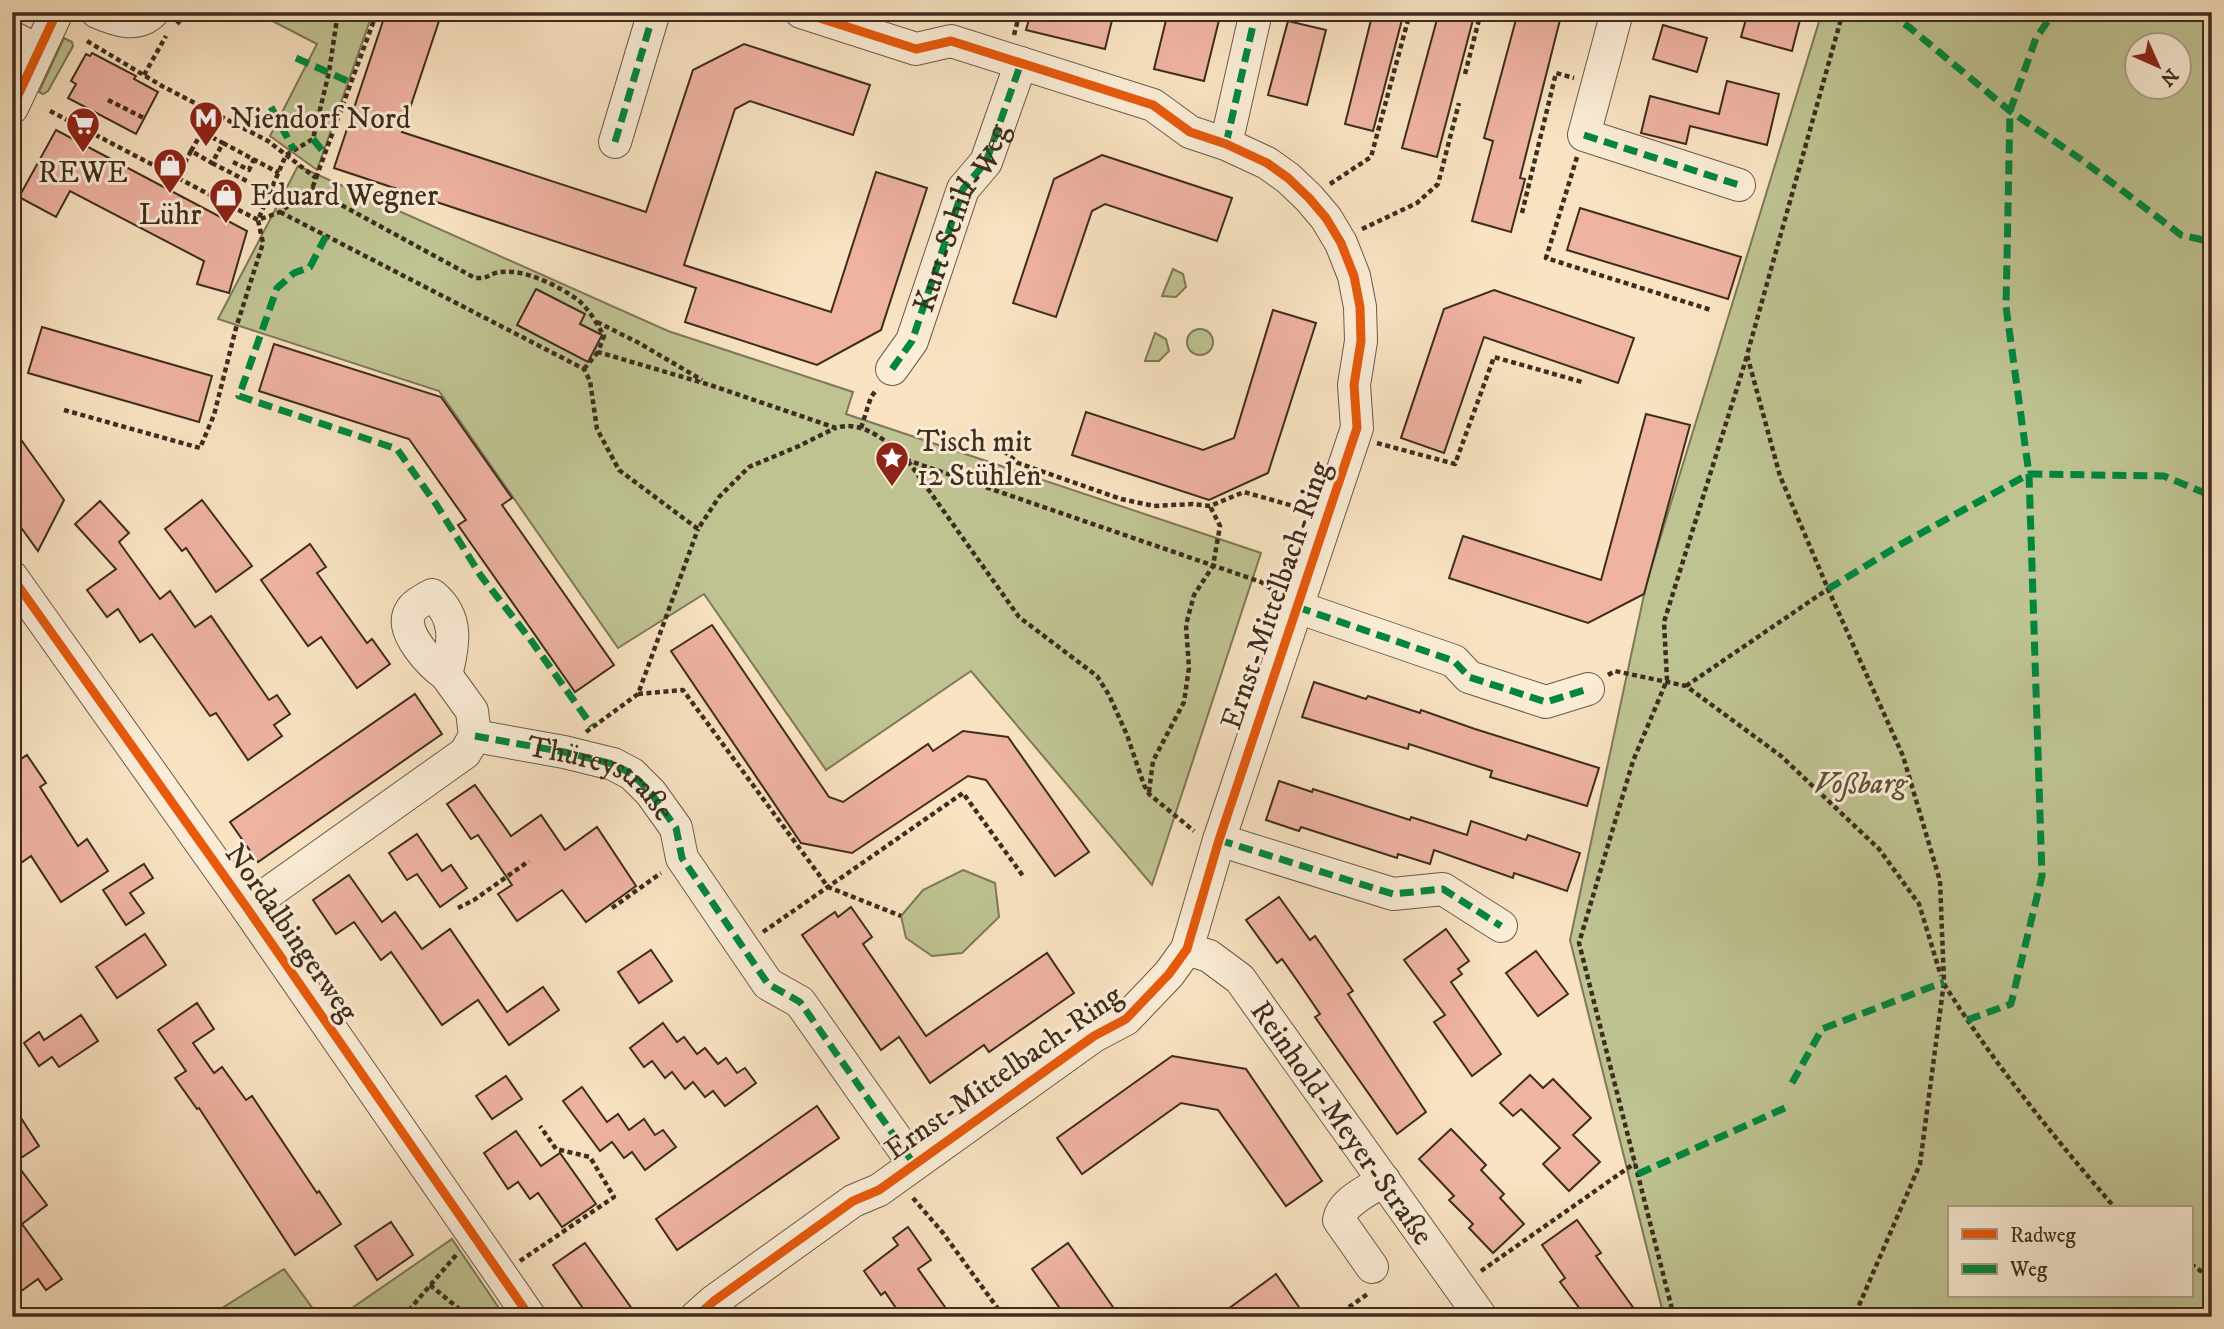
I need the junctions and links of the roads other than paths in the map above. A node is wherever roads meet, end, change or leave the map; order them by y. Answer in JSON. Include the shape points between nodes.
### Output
{"nodes":[{"id":1,"x":57,"y":12,"type":"edge"},
{"id":2,"x":153,"y":12,"type":"edge"},
{"id":3,"x":654,"y":12,"type":"edge"},
{"id":4,"x":801,"y":12,"type":"edge"},
{"id":5,"x":1256,"y":12,"type":"edge"},
{"id":6,"x":1617,"y":12,"type":"edge"},
{"id":7,"x":92,"y":26,"type":"edge"},
{"id":8,"x":25,"y":44,"type":"edge"},
{"id":9,"x":1021,"y":63,"type":"junction"},
{"id":10,"x":12,"y":108,"type":"edge"},
{"id":11,"x":615,"y":142,"type":"dead end"},
{"id":12,"x":1226,"y":144,"type":"junction"},
{"id":13,"x":1739,"y":185,"type":"dead end"},
{"id":14,"x":892,"y":369,"type":"road end"},
{"id":15,"x":12,"y":577,"type":"edge"},
{"id":16,"x":1297,"y":607,"type":"junction"},
{"id":17,"x":446,"y":675,"type":"dead end"},
{"id":18,"x":1588,"y":689,"type":"road end"},
{"id":19,"x":475,"y":736,"type":"junction"},
{"id":20,"x":1219,"y":839,"type":"junction"},
{"id":21,"x":247,"y":908,"type":"junction"},
{"id":22,"x":1501,"y":926,"type":"dead end"},
{"id":23,"x":1187,"y":949,"type":"junction"},
{"id":24,"x":905,"y":1170,"type":"junction"},
{"id":25,"x":1384,"y":1180,"type":"junction"},
{"id":26,"x":1372,"y":1267,"type":"dead end"},
{"id":27,"x":530,"y":1317,"type":"edge"},
{"id":28,"x":696,"y":1317,"type":"edge"},
{"id":29,"x":1481,"y":1317,"type":"edge"}],
"edges":[{"from":1,"to":8,"type":"street"},
{"from":2,"to":7,"type":"street","via":[[145,20]]},
{"from":3,"to":11,"type":"street"},
{"from":4,"to":9,"type":"street","name":"Ernst-Mittelbach-Ring","via":[[916,49],[951,41]]},
{"from":5,"to":12,"type":"street"},
{"from":6,"to":13,"type":"street","via":[[1584,135]]},
{"from":8,"to":10,"type":"street"},
{"from":9,"to":12,"type":"street","name":"Ernst-Mittelbach-Ring","via":[[1153,105],[1190,132]]},
{"from":9,"to":14,"type":"street","name":"Kurt-Schill-Weg","via":[[986,162],[963,189],[912,341]]},
{"from":12,"to":16,"type":"street","name":"Ernst-Mittelbach-Ring","via":[[1267,163],[1309,198],[1340,243],[1360,307],[1361,341],[1354,385],[1357,428]]},
{"from":15,"to":21,"type":"street","name":"Nordalbingerweg"},
{"from":16,"to":18,"type":"street","via":[[1454,661],[1469,677],[1546,702]]},
{"from":16,"to":20,"type":"street","name":"Ernst-Mittelbach-Ring"},
{"from":17,"to":19,"type":"street","via":[[472,711]]},
{"from":19,"to":21,"type":"street","via":[[465,753],[447,768]]},
{"from":19,"to":24,"type":"street","name":"Thüreystraße","via":[[613,764],[632,774],[651,793],[676,828],[682,858],[768,984],[800,1002]]},
{"from":20,"to":22,"type":"street","via":[[1393,894],[1443,889]]},
{"from":20,"to":23,"type":"street","name":"Ernst-Mittelbach-Ring"},
{"from":21,"to":27,"type":"street","name":"Nordalbingerweg"},
{"from":23,"to":24,"type":"street","name":"Ernst-Mittelbach-Ring","via":[[1126,1019],[1094,1036]]},
{"from":23,"to":25,"type":"street","name":"Reinhold-Meyer-Straße","via":[[1209,956],[1240,979]]},
{"from":24,"to":28,"type":"street","name":"Ernst-Mittelbach-Ring","via":[[853,1201]]},
{"from":25,"to":26,"type":"street","via":[[1339,1214]]},
{"from":25,"to":29,"type":"street","name":"Reinhold-Meyer-Straße"}]}
